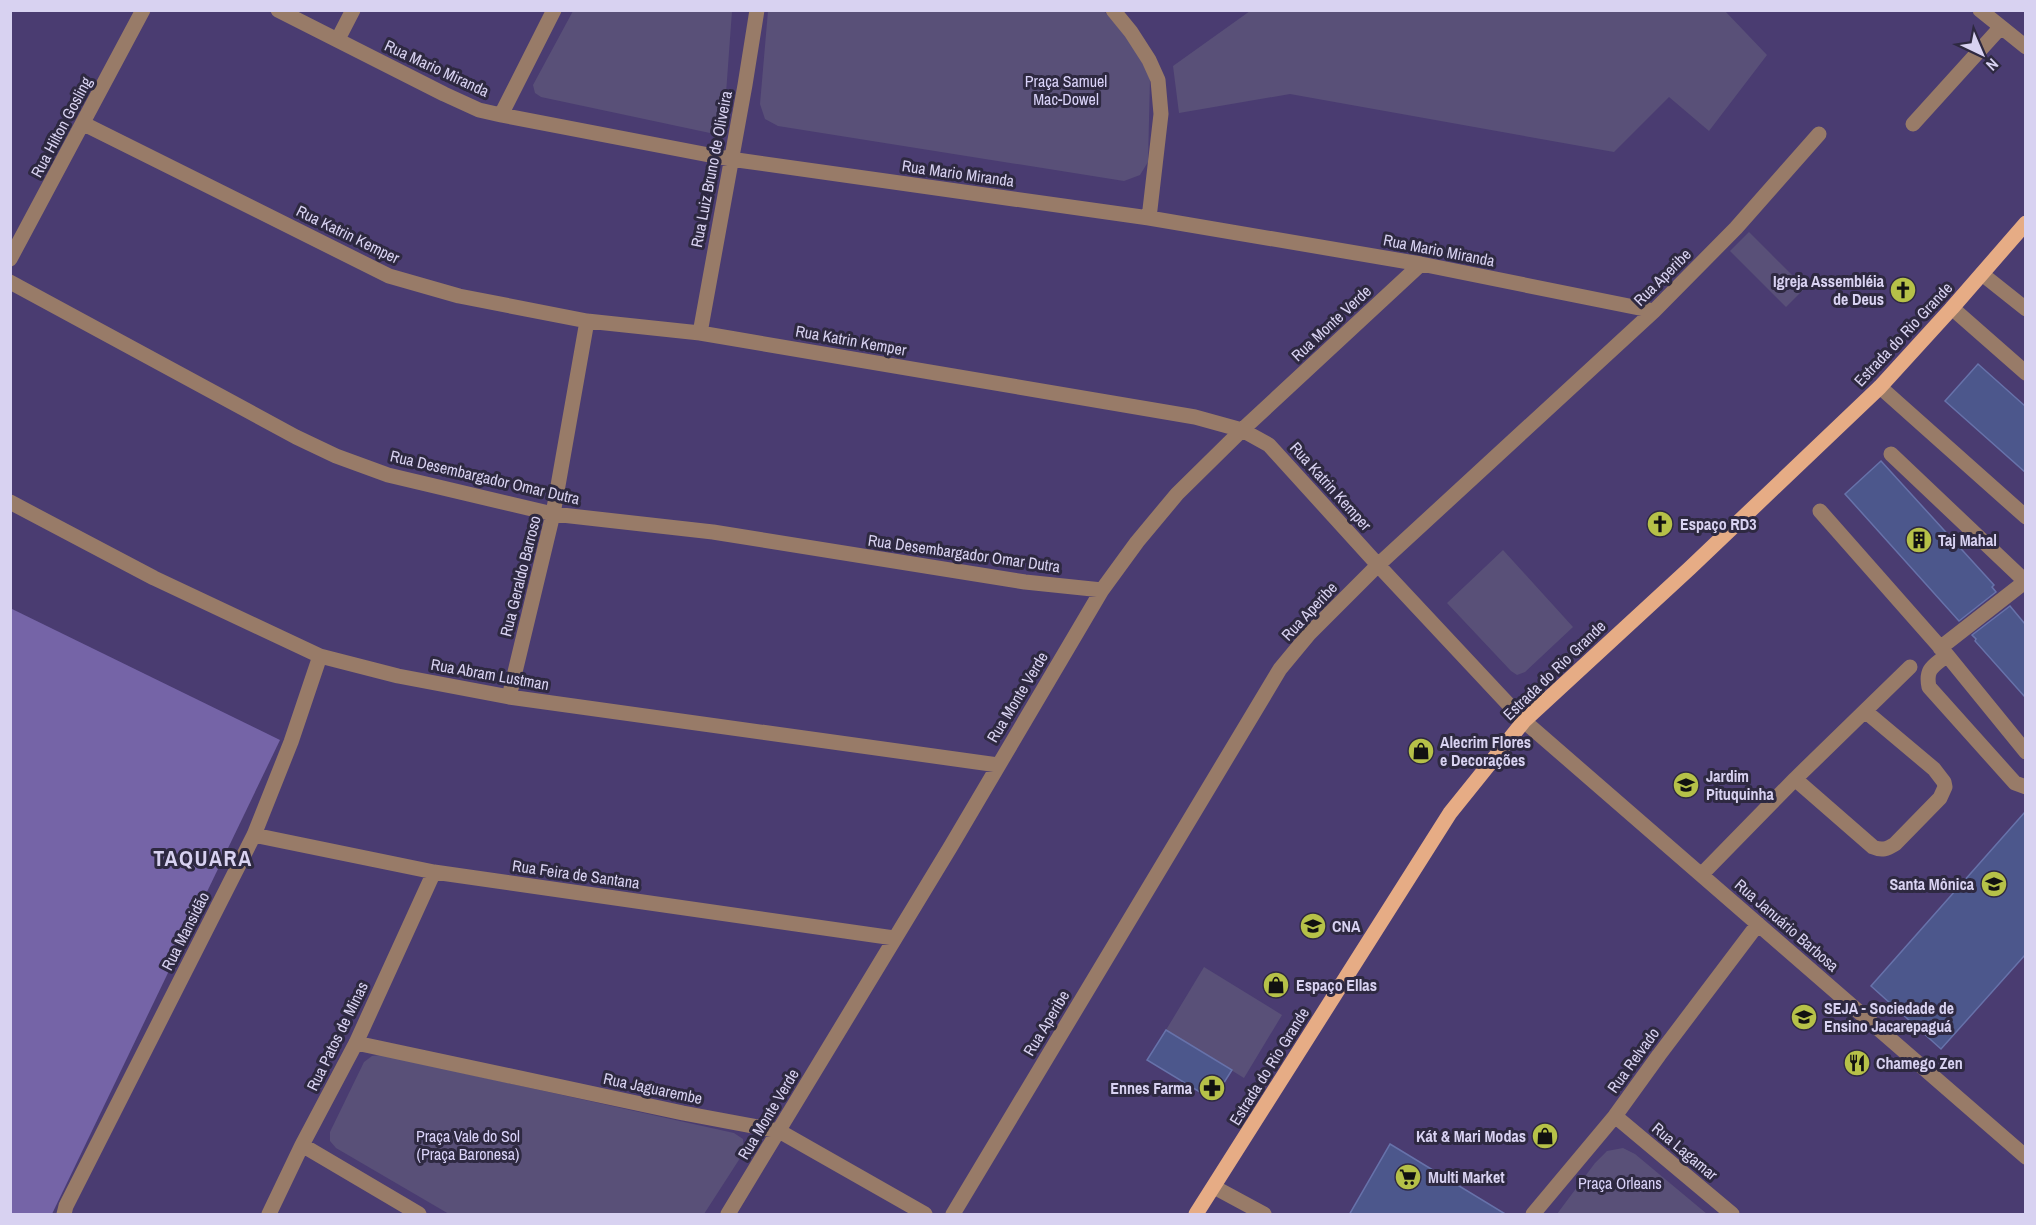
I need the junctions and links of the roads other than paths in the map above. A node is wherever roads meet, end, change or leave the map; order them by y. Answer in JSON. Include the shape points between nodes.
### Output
{"nodes":[{"id":1,"x":143,"y":10,"type":"edge"},
{"id":2,"x":278,"y":10,"type":"edge"},
{"id":3,"x":353,"y":10,"type":"edge"},
{"id":4,"x":554,"y":10,"type":"edge"},
{"id":5,"x":756,"y":10,"type":"edge"},
{"id":6,"x":1113,"y":10,"type":"edge"},
{"id":7,"x":1980,"y":10,"type":"edge"},
{"id":8,"x":2000,"y":28,"type":"junction"},
{"id":9,"x":338,"y":39,"type":"junction"},
{"id":10,"x":2025,"y":47,"type":"edge"},
{"id":11,"x":501,"y":115,"type":"junction"},
{"id":12,"x":84,"y":124,"type":"junction"},
{"id":13,"x":1913,"y":124,"type":"dead end"},
{"id":14,"x":1819,"y":134,"type":"dead end"},
{"id":15,"x":730,"y":159,"type":"junction"},
{"id":16,"x":1149,"y":218,"type":"junction"},
{"id":17,"x":2025,"y":223,"type":"edge"},
{"id":18,"x":10,"y":259,"type":"edge"},
{"id":19,"x":1421,"y":264,"type":"junction"},
{"id":20,"x":1982,"y":274,"type":"junction"},
{"id":21,"x":10,"y":282,"type":"edge"},
{"id":22,"x":1953,"y":308,"type":"junction"},
{"id":23,"x":2025,"y":309,"type":"edge"},
{"id":24,"x":1654,"y":311,"type":"junction"},
{"id":25,"x":587,"y":321,"type":"junction"},
{"id":26,"x":700,"y":333,"type":"junction"},
{"id":27,"x":2025,"y":373,"type":"edge"},
{"id":28,"x":1880,"y":387,"type":"junction"},
{"id":29,"x":1242,"y":430,"type":"junction"},
{"id":30,"x":1891,"y":454,"type":"dead end"},
{"id":31,"x":10,"y":502,"type":"edge"},
{"id":32,"x":1820,"y":511,"type":"dead end"},
{"id":33,"x":553,"y":514,"type":"junction"},
{"id":34,"x":2025,"y":517,"type":"edge"},
{"id":35,"x":1378,"y":565,"type":"junction"},
{"id":36,"x":2025,"y":582,"type":"edge"},
{"id":37,"x":1102,"y":590,"type":"junction"},
{"id":38,"x":1944,"y":652,"type":"junction"},
{"id":39,"x":320,"y":656,"type":"junction"},
{"id":40,"x":1910,"y":667,"type":"dead end"},
{"id":41,"x":509,"y":697,"type":"junction"},
{"id":42,"x":1865,"y":711,"type":"junction"},
{"id":43,"x":1524,"y":721,"type":"junction"},
{"id":44,"x":2025,"y":752,"type":"edge"},
{"id":45,"x":998,"y":765,"type":"junction"},
{"id":46,"x":1795,"y":779,"type":"junction"},
{"id":47,"x":2025,"y":787,"type":"edge"},
{"id":48,"x":254,"y":835,"type":"junction"},
{"id":49,"x":434,"y":872,"type":"junction"},
{"id":50,"x":1702,"y":874,"type":"junction"},
{"id":51,"x":1758,"y":924,"type":"junction"},
{"id":52,"x":894,"y":938,"type":"junction"},
{"id":53,"x":356,"y":1043,"type":"junction"},
{"id":54,"x":1615,"y":1116,"type":"junction"},
{"id":55,"x":779,"y":1131,"type":"junction"},
{"id":56,"x":302,"y":1145,"type":"junction"},
{"id":57,"x":2025,"y":1157,"type":"edge"},
{"id":58,"x":1214,"y":1187,"type":"junction"},
{"id":59,"x":64,"y":1215,"type":"edge"},
{"id":60,"x":269,"y":1215,"type":"edge"},
{"id":61,"x":419,"y":1215,"type":"edge"},
{"id":62,"x":728,"y":1215,"type":"edge"},
{"id":63,"x":925,"y":1215,"type":"edge"},
{"id":64,"x":953,"y":1215,"type":"edge"},
{"id":65,"x":1196,"y":1215,"type":"edge"},
{"id":66,"x":1264,"y":1215,"type":"edge"},
{"id":67,"x":1533,"y":1215,"type":"edge"},
{"id":68,"x":1732,"y":1215,"type":"edge"}],
"edges":[{"from":1,"to":12,"type":"street","name":"Rua Hilton Gosling"},
{"from":2,"to":9,"type":"street","name":"Rua Mario Miranda"},
{"from":3,"to":9,"type":"street"},
{"from":4,"to":11,"type":"street"},
{"from":5,"to":15,"type":"street","name":"Rua Luiz Bruno de Oliveira"},
{"from":6,"to":16,"type":"street","via":[[1149,60],[1158,80],[1161,114]]},
{"from":7,"to":8,"type":"street"},
{"from":8,"to":10,"type":"street"},
{"from":8,"to":13,"type":"street"},
{"from":9,"to":11,"type":"street","name":"Rua Mario Miranda","via":[[444,94]]},
{"from":11,"to":15,"type":"street","name":"Rua Mario Miranda"},
{"from":12,"to":18,"type":"street","name":"Rua Hilton Gosling"},
{"from":12,"to":25,"type":"street","name":"Rua Katrin Kemper","via":[[389,276],[459,296]]},
{"from":14,"to":24,"type":"street","name":"Rua Aperibe","via":[[1736,228]]},
{"from":15,"to":16,"type":"street","name":"Rua Mario Miranda"},
{"from":15,"to":26,"type":"street","name":"Rua Luiz Bruno de Oliveira"},
{"from":16,"to":19,"type":"street","name":"Rua Mario Miranda"},
{"from":17,"to":20,"type":"main road","name":"Estrada do Rio Grande"},
{"from":19,"to":24,"type":"street","name":"Rua Mario Miranda"},
{"from":19,"to":29,"type":"street","name":"Rua Monte Verde"},
{"from":20,"to":22,"type":"main road","name":"Estrada do Rio Grande"},
{"from":20,"to":23,"type":"street"},
{"from":21,"to":33,"type":"street","name":"Rua Desembargador Omar Dutra","via":[[336,456],[388,475]]},
{"from":22,"to":27,"type":"street"},
{"from":22,"to":28,"type":"main road","name":"Estrada do Rio Grande"},
{"from":24,"to":35,"type":"street","name":"Rua Aperibe"},
{"from":25,"to":26,"type":"street","name":"Rua Katrin Kemper"},
{"from":25,"to":33,"type":"street","name":"Rua Geraldo Barroso"},
{"from":26,"to":29,"type":"street","name":"Rua Katrin Kemper","via":[[1183,415]]},
{"from":28,"to":34,"type":"street"},
{"from":28,"to":43,"type":"main road","name":"Estrada do Rio Grande"},
{"from":29,"to":35,"type":"street","name":"Rua Katrin Kemper","via":[[1269,445]]},
{"from":29,"to":37,"type":"street","name":"Rua Monte Verde","via":[[1177,494]]},
{"from":30,"to":36,"type":"street"},
{"from":31,"to":39,"type":"street","name":"Rua Abram Lustman","via":[[154,578]]},
{"from":32,"to":38,"type":"street"},
{"from":33,"to":37,"type":"street","name":"Rua Desembargador Omar Dutra","via":[[713,532],[1024,582]]},
{"from":33,"to":41,"type":"street","name":"Rua Geraldo Barroso"},
{"from":35,"to":43,"type":"street","name":"Rua Katrin Kemper"},
{"from":35,"to":64,"type":"street","name":"Rua Aperibe","via":[[1280,669]]},
{"from":36,"to":38,"type":"street"},
{"from":37,"to":45,"type":"street","name":"Rua Monte Verde"},
{"from":38,"to":44,"type":"street"},
{"from":38,"to":47,"type":"street","via":[[1927,675],[1929,687],[2015,783]]},
{"from":39,"to":41,"type":"street","name":"Rua Abram Lustman","via":[[398,676]]},
{"from":39,"to":48,"type":"street","name":"Rua Mansidão"},
{"from":40,"to":42,"type":"street"},
{"from":41,"to":45,"type":"street","name":"Rua Abram Lustman"},
{"from":42,"to":46,"type":"street"},
{"from":42,"to":46,"type":"street","via":[[1934,769],[1945,787],[1940,798],[1895,844],[1879,850]]},
{"from":43,"to":50,"type":"street","name":"Rua Januário Barbosa"},
{"from":43,"to":58,"type":"main road","name":"Estrada do Rio Grande","via":[[1450,813]]},
{"from":45,"to":52,"type":"street","name":"Rua Monte Verde"},
{"from":46,"to":50,"type":"street"},
{"from":48,"to":49,"type":"street","name":"Rua Feira de Santana"},
{"from":48,"to":59,"type":"street","name":"Rua Mansidão"},
{"from":49,"to":52,"type":"street","name":"Rua Feira de Santana"},
{"from":49,"to":53,"type":"street","name":"Rua Patos de Minas"},
{"from":50,"to":51,"type":"street","name":"Rua Januário Barbosa"},
{"from":51,"to":54,"type":"street","name":"Rua Relvado"},
{"from":51,"to":57,"type":"street","name":"Rua Januário Barbosa"},
{"from":52,"to":55,"type":"street","name":"Rua Monte Verde"},
{"from":53,"to":55,"type":"street","name":"Rua Jaguarembe"},
{"from":53,"to":56,"type":"street","name":"Rua Patos de Minas"},
{"from":54,"to":67,"type":"street","name":"Rua Relvado"},
{"from":54,"to":68,"type":"street","name":"Rua Lagamar"},
{"from":55,"to":62,"type":"street","name":"Rua Monte Verde"},
{"from":55,"to":63,"type":"street","name":"Rua Jaguarembe"},
{"from":56,"to":60,"type":"street","name":"Rua Patos de Minas"},
{"from":56,"to":61,"type":"street"},
{"from":58,"to":65,"type":"main road","name":"Estrada do Rio Grande"},
{"from":58,"to":66,"type":"street"}]}
